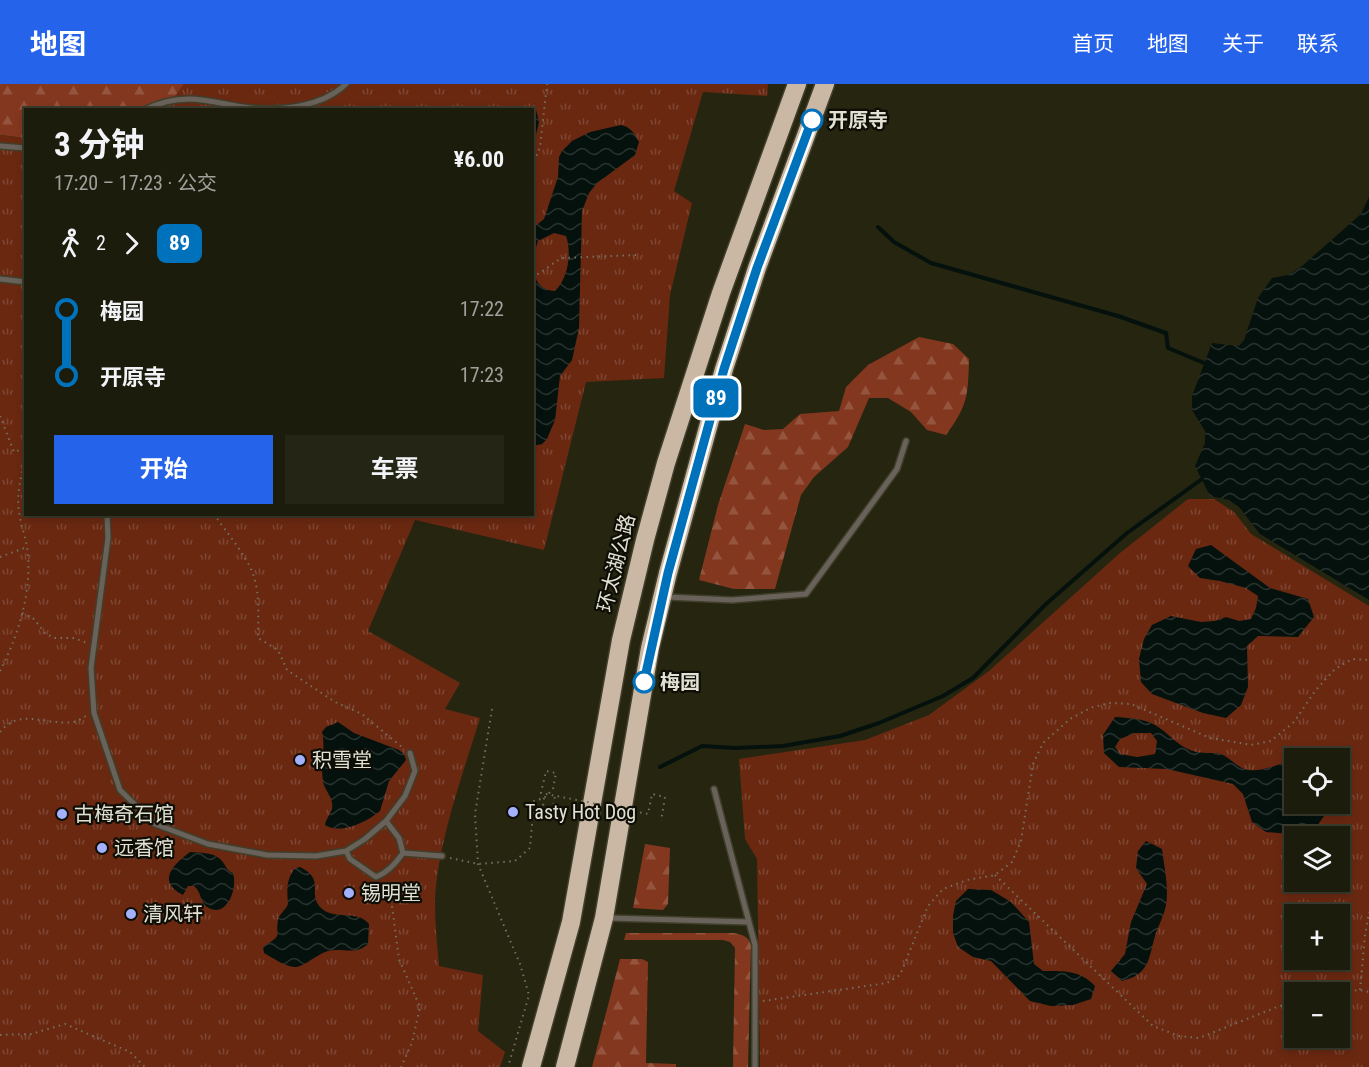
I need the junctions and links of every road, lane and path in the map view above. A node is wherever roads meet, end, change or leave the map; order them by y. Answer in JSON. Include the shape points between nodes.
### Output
{"nodes":[{"id":1,"x":346,"y":84,"type":"edge"},
{"id":2,"x":547,"y":84,"type":"edge"},
{"id":3,"x":825,"y":84,"type":"edge"},
{"id":4,"x":797,"y":85,"type":"edge"},
{"id":5,"x":148,"y":108,"type":"edge"},
{"id":6,"x":252,"y":108,"type":"edge"},
{"id":7,"x":252,"y":108,"type":"edge"},
{"id":8,"x":296,"y":108,"type":"edge"},
{"id":9,"x":296,"y":108,"type":"edge"},
{"id":10,"x":0,"y":146,"type":"edge"},
{"id":11,"x":24,"y":148,"type":"edge"},
{"id":12,"x":534,"y":162,"type":"edge"},
{"id":13,"x":638,"y":255,"type":"dead end"},
{"id":14,"x":534,"y":276,"type":"edge"},
{"id":15,"x":0,"y":279,"type":"edge"},
{"id":16,"x":24,"y":282,"type":"edge"},
{"id":17,"x":0,"y":416,"type":"edge"},
{"id":18,"x":906,"y":441,"type":"dead end"},
{"id":19,"x":24,"y":449,"type":"edge"},
{"id":20,"x":24,"y":466,"type":"edge"},
{"id":21,"x":107,"y":516,"type":"edge"},
{"id":22,"x":215,"y":516,"type":"edge"},
{"id":23,"x":27,"y":547,"type":"junction"},
{"id":24,"x":0,"y":557,"type":"edge"},
{"id":25,"x":662,"y":597,"type":"junction"},
{"id":26,"x":22,"y":613,"type":"junction"},
{"id":27,"x":95,"y":646,"type":"junction"},
{"id":28,"x":1369,"y":660,"type":"edge"},
{"id":29,"x":0,"y":671,"type":"edge"},
{"id":30,"x":492,"y":709,"type":"dead end"},
{"id":31,"x":94,"y":712,"type":"junction"},
{"id":32,"x":0,"y":732,"type":"edge"},
{"id":33,"x":410,"y":753,"type":"joint"},
{"id":34,"x":714,"y":789,"type":"dead end"},
{"id":35,"x":555,"y":795,"type":"junction"},
{"id":36,"x":544,"y":798,"type":"junction"},
{"id":37,"x":386,"y":821,"type":"junction"},
{"id":38,"x":661,"y":821,"type":"dead end"},
{"id":39,"x":346,"y":851,"type":"junction"},
{"id":40,"x":403,"y":853,"type":"junction"},
{"id":41,"x":442,"y":856,"type":"joint"},
{"id":42,"x":478,"y":864,"type":"junction"},
{"id":43,"x":384,"y":874,"type":"junction"},
{"id":44,"x":995,"y":875,"type":"junction"},
{"id":45,"x":1369,"y":912,"type":"edge"},
{"id":46,"x":604,"y":918,"type":"junction"},
{"id":47,"x":749,"y":922,"type":"junction"},
{"id":48,"x":1360,"y":990,"type":"junction"},
{"id":49,"x":1350,"y":991,"type":"edge"},
{"id":50,"x":1369,"y":992,"type":"edge"},
{"id":51,"x":755,"y":1002,"type":"junction"},
{"id":52,"x":1284,"y":1005,"type":"edge"},
{"id":53,"x":0,"y":1035,"type":"edge"},
{"id":54,"x":145,"y":1067,"type":"edge"},
{"id":55,"x":400,"y":1067,"type":"edge"},
{"id":56,"x":508,"y":1067,"type":"edge"},
{"id":57,"x":531,"y":1067,"type":"edge"},
{"id":58,"x":565,"y":1067,"type":"edge"},
{"id":59,"x":755,"y":1067,"type":"edge"}],
"edges":[{"from":1,"to":9,"type":"lane","via":[[334,95]]},
{"from":2,"to":12,"type":"path","via":[[540,147]]},
{"from":3,"to":25,"type":"highway","via":[[724,369]]},
{"from":4,"to":57,"type":"highway","name":"环太湖公路","via":[[721,293],[645,540],[621,640],[571,922]]},
{"from":5,"to":6,"type":"lane","via":[[189,99]]},
{"from":7,"to":8,"type":"lane"},
{"from":10,"to":11,"type":"lane"},
{"from":13,"to":14,"type":"path","via":[[562,258]]},
{"from":15,"to":16,"type":"lane"},
{"from":17,"to":19,"type":"path","via":[[14,452]]},
{"from":18,"to":25,"type":"lane","via":[[897,469],[806,594],[732,600]]},
{"from":20,"to":23,"type":"path","via":[[18,509]]},
{"from":21,"to":27,"type":"lane"},
{"from":22,"to":33,"type":"path","via":[[254,577],[258,638],[278,650],[287,670],[335,702],[362,714]]},
{"from":23,"to":24,"type":"path"},
{"from":23,"to":26,"type":"path"},
{"from":25,"to":46,"type":"highway"},
{"from":26,"to":27,"type":"path","via":[[54,638],[74,638]]},
{"from":26,"to":29,"type":"path"},
{"from":27,"to":31,"type":"lane","via":[[91,668]]},
{"from":28,"to":44,"type":"path","via":[[1352,660],[1335,669],[1314,691],[1294,722],[1271,741],[1251,745],[1210,738],[1131,704],[1108,702],[1070,719],[1043,743],[1033,764],[1021,841],[1012,862]]},
{"from":30,"to":42,"type":"path","via":[[475,814]]},
{"from":31,"to":32,"type":"path","via":[[73,722],[26,718],[6,724]]},
{"from":31,"to":39,"type":"lane","via":[[120,790],[155,824],[208,844],[267,855],[316,856]]},
{"from":33,"to":37,"type":"lane","via":[[415,771],[405,796]]},
{"from":34,"to":47,"type":"lane"},
{"from":35,"to":36,"type":"path","via":[[552,815],[542,813]]},
{"from":35,"to":36,"type":"path","bridge":true,"via":[[541,793],[546,771],[556,773],[552,789]]},
{"from":35,"to":38,"type":"path","bridge":true,"via":[[648,813],[652,794],[665,797]]},
{"from":36,"to":42,"type":"path","via":[[534,801],[530,848],[515,861]]},
{"from":37,"to":39,"type":"lane"},
{"from":37,"to":40,"type":"lane","via":[[399,838]]},
{"from":39,"to":43,"type":"lane","via":[[350,859],[375,877]]},
{"from":40,"to":41,"type":"lane"},
{"from":40,"to":43,"type":"lane"},
{"from":41,"to":42,"type":"path"},
{"from":42,"to":56,"type":"path","via":[[529,995]]},
{"from":43,"to":55,"type":"path","via":[[399,959],[420,1007],[412,1043]]},
{"from":44,"to":51,"type":"path","via":[[967,880],[944,890],[928,906],[900,975],[887,983]]},
{"from":44,"to":52,"type":"path","via":[[1153,1026],[1179,1036],[1199,1038]]},
{"from":45,"to":48,"type":"path"},
{"from":46,"to":47,"type":"lane"},
{"from":46,"to":58,"type":"highway"},
{"from":47,"to":51,"type":"lane","via":[[755,945]]},
{"from":48,"to":49,"type":"path"},
{"from":48,"to":50,"type":"path"},
{"from":51,"to":59,"type":"lane"},
{"from":53,"to":54,"type":"path","via":[[31,1034],[65,1024],[130,1052]]}]}
